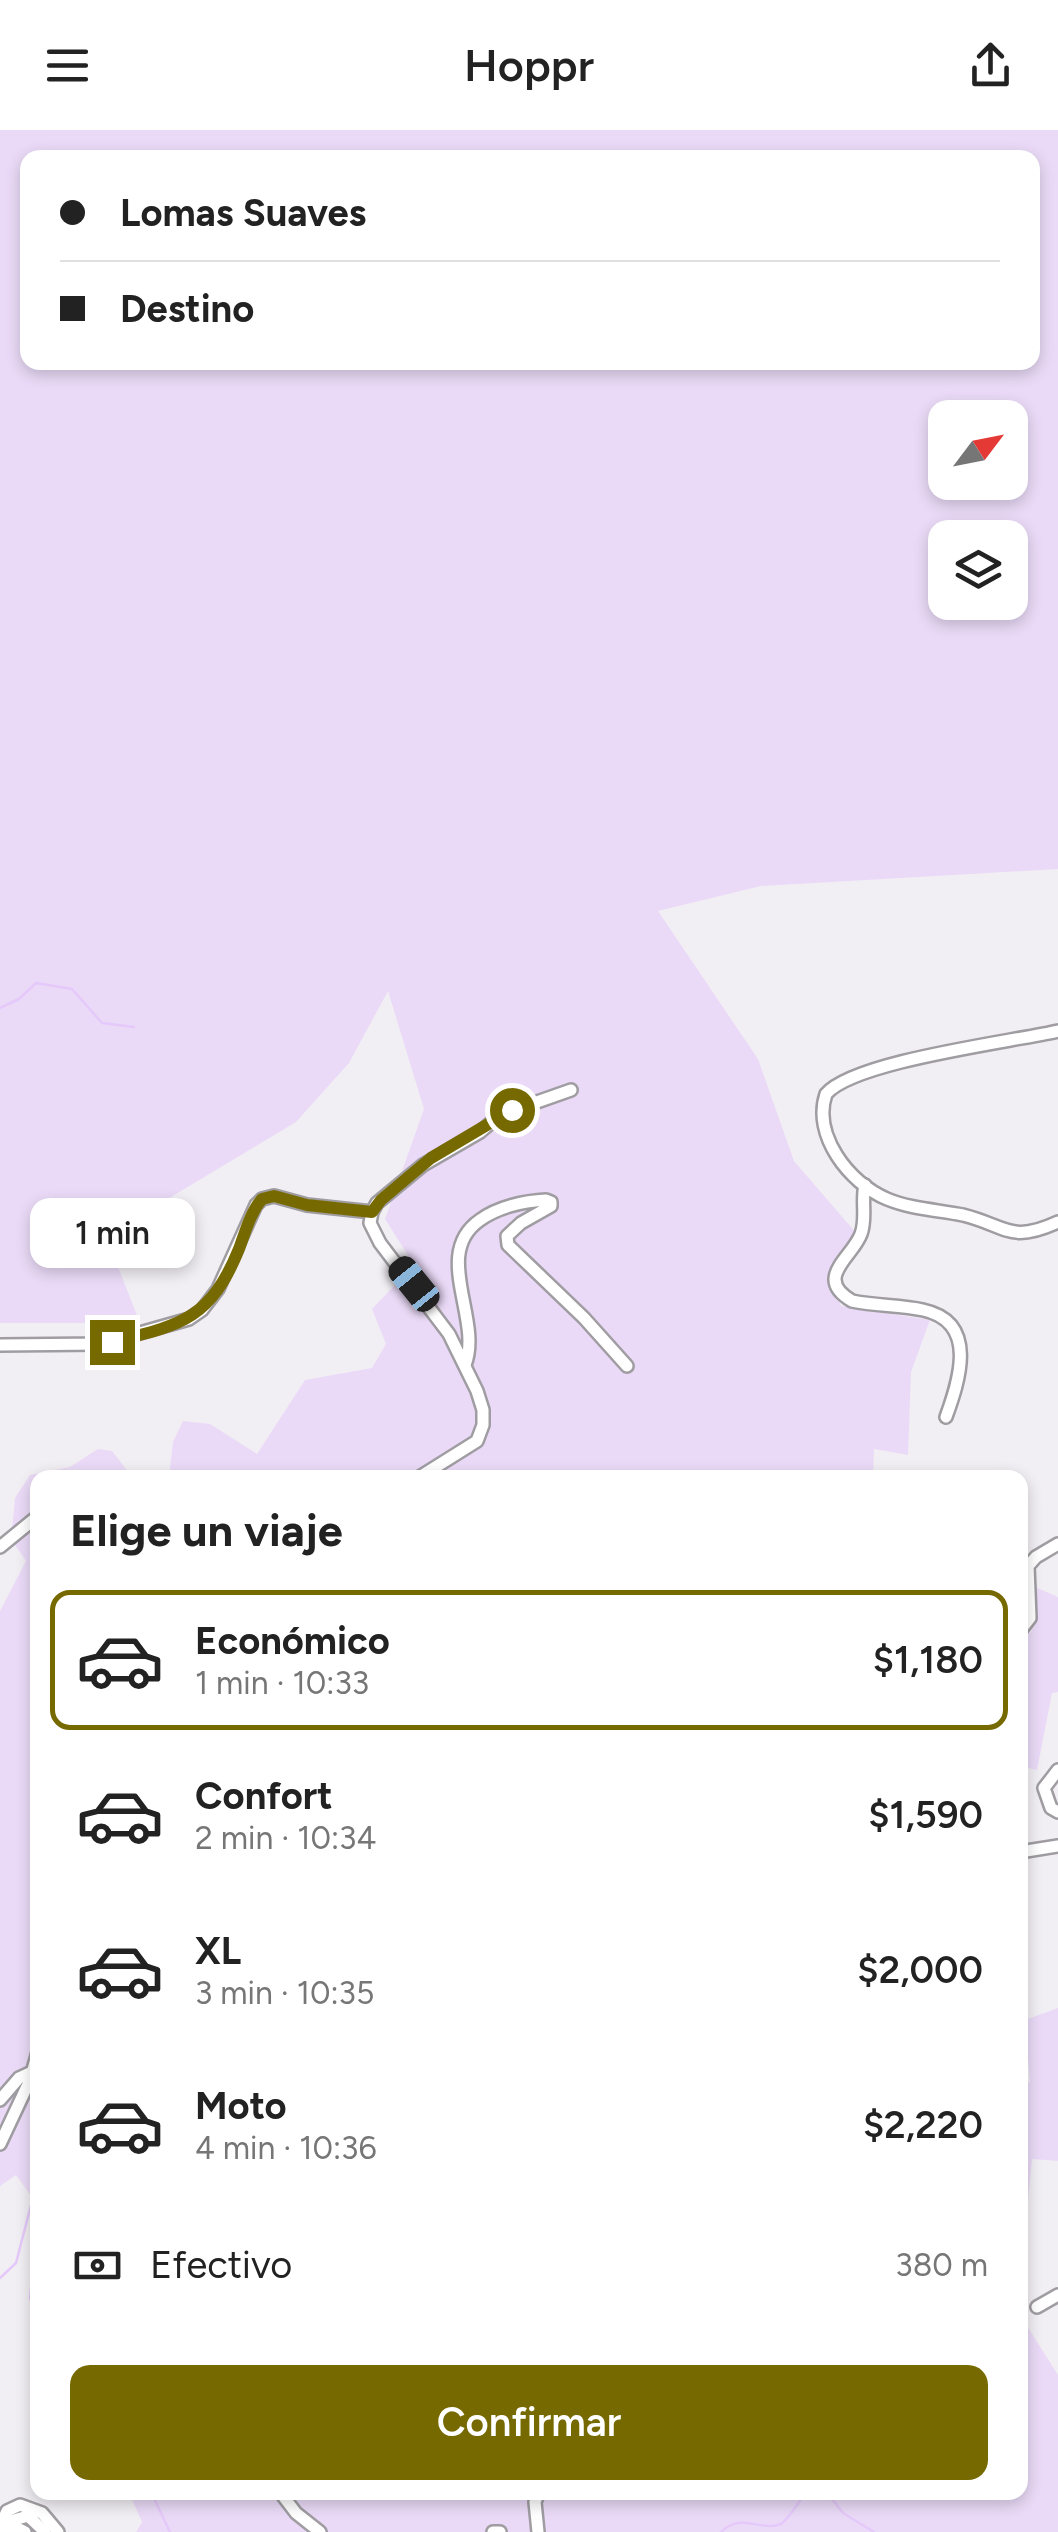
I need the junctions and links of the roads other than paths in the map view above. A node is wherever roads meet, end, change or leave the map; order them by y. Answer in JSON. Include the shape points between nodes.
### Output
{"nodes":[{"id":1,"x":1058,"y":1031,"type":"edge"},
{"id":2,"x":571,"y":1090,"type":"dead end"},
{"id":3,"x":865,"y":1186,"type":"junction"},
{"id":4,"x":372,"y":1212,"type":"junction"},
{"id":5,"x":1058,"y":1222,"type":"edge"},
{"id":6,"x":0,"y":1346,"type":"edge"},
{"id":7,"x":465,"y":1365,"type":"junction"},
{"id":8,"x":626,"y":1366,"type":"dead end"},
{"id":9,"x":946,"y":1417,"type":"dead end"},
{"id":10,"x":432,"y":1470,"type":"edge"},
{"id":11,"x":30,"y":1523,"type":"edge"},
{"id":12,"x":1058,"y":1544,"type":"edge"},
{"id":13,"x":0,"y":1547,"type":"edge"},
{"id":14,"x":1028,"y":1566,"type":"edge"},
{"id":15,"x":1028,"y":1566,"type":"edge"},
{"id":16,"x":1028,"y":1620,"type":"edge"},
{"id":17,"x":1058,"y":1770,"type":"edge"},
{"id":18,"x":1058,"y":1812,"type":"edge"},
{"id":19,"x":1058,"y":1846,"type":"edge"},
{"id":20,"x":1028,"y":1851,"type":"edge"},
{"id":21,"x":30,"y":2073,"type":"edge"},
{"id":22,"x":30,"y":2076,"type":"edge"},
{"id":23,"x":0,"y":2100,"type":"edge"},
{"id":24,"x":0,"y":2144,"type":"edge"},
{"id":25,"x":1058,"y":2295,"type":"edge"},
{"id":26,"x":1037,"y":2307,"type":"dead end"},
{"id":27,"x":286,"y":2500,"type":"edge"},
{"id":28,"x":536,"y":2500,"type":"edge"},
{"id":29,"x":2,"y":2526,"type":"edge"},
{"id":30,"x":25,"y":2532,"type":"edge"},
{"id":31,"x":45,"y":2532,"type":"edge"},
{"id":32,"x":58,"y":2532,"type":"edge"},
{"id":33,"x":320,"y":2532,"type":"edge"},
{"id":34,"x":538,"y":2532,"type":"edge"}],
"edges":[{"from":1,"to":3,"type":"street","via":[[920,1057],[833,1086],[823,1106],[825,1130],[840,1160]]},
{"from":2,"to":4,"type":"street","via":[[500,1115],[422,1165]]},
{"from":3,"to":5,"type":"street","via":[[896,1202],[1011,1233]]},
{"from":3,"to":9,"type":"street","via":[[862,1233],[837,1269],[836,1283],[852,1301],[928,1311],[949,1325],[962,1364]]},
{"from":4,"to":6,"type":"street","via":[[266,1197],[256,1205],[218,1289],[189,1319],[101,1344]]},
{"from":4,"to":7,"type":"street","via":[[380,1244],[440,1320]]},
{"from":7,"to":8,"type":"street","via":[[470,1342],[460,1240],[496,1211],[546,1200],[551,1206],[514,1228],[508,1245]]},
{"from":7,"to":10,"type":"street","via":[[481,1401],[482,1431],[469,1448]]},
{"from":11,"to":13,"type":"street"},
{"from":12,"to":15,"type":"street"},
{"from":14,"to":16,"type":"street"},
{"from":17,"to":18,"type":"street","via":[[1044,1788]]},
{"from":19,"to":20,"type":"street"},
{"from":21,"to":23,"type":"street"},
{"from":22,"to":24,"type":"street"},
{"from":25,"to":26,"type":"street"},
{"from":27,"to":33,"type":"street"},
{"from":28,"to":34,"type":"street"},
{"from":29,"to":30,"type":"street"},
{"from":29,"to":31,"type":"street","via":[[28,2516]]},
{"from":29,"to":32,"type":"street","via":[[7,2510],[20,2505],[42,2513]]}]}
